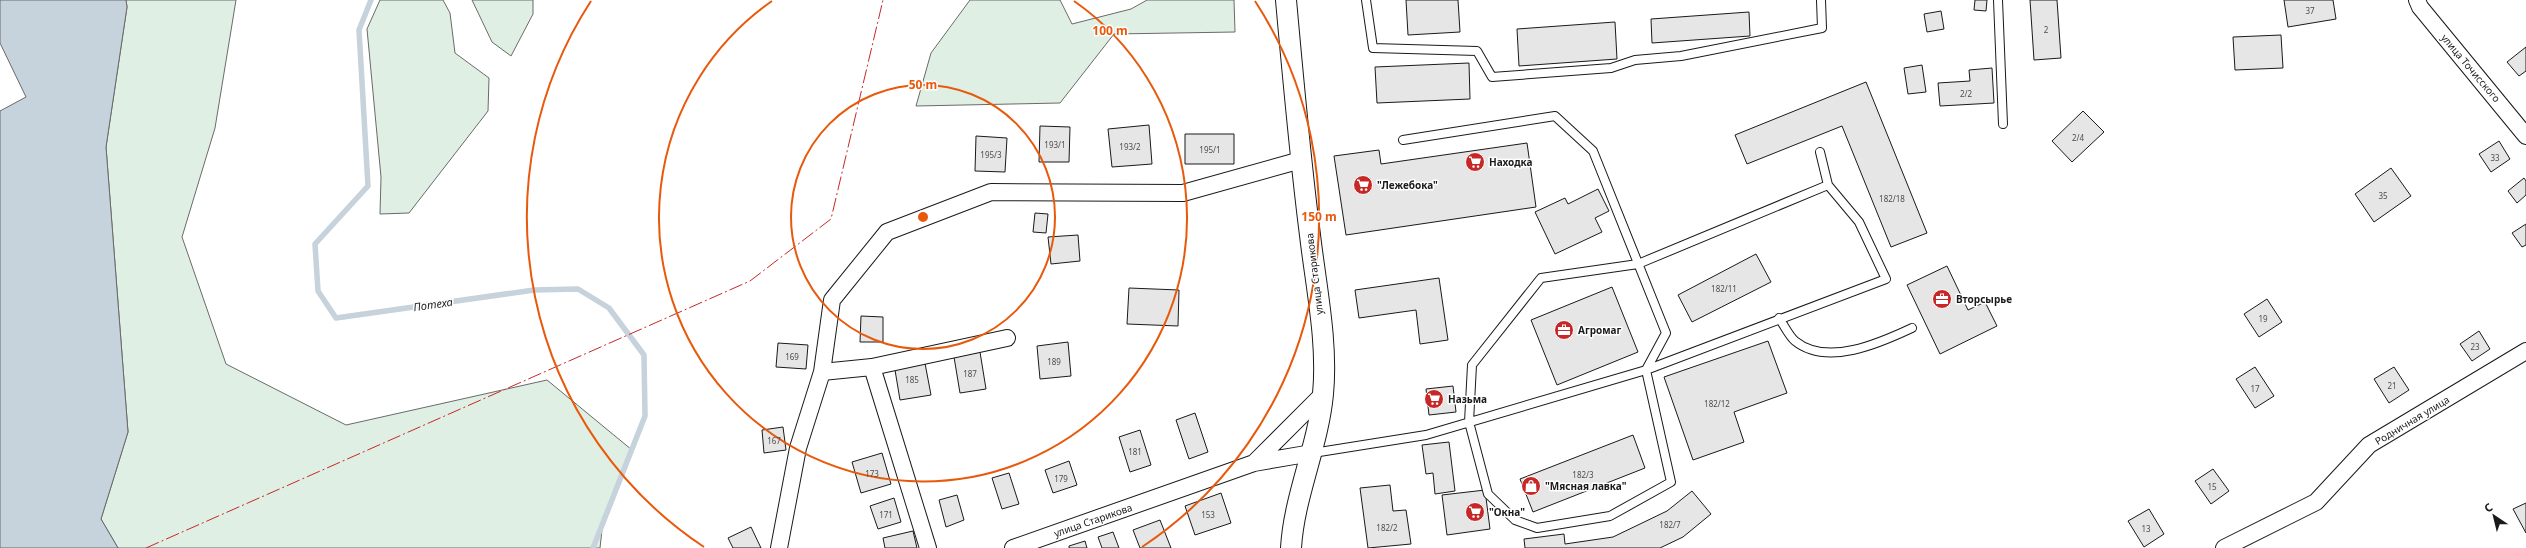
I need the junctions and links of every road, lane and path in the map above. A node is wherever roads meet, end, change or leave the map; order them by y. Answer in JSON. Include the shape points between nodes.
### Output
{"nodes":[{"id":1,"x":1286,"y":0,"type":"edge"},
{"id":2,"x":1366,"y":0,"type":"edge"},
{"id":3,"x":1821,"y":0,"type":"edge"},
{"id":4,"x":1998,"y":0,"type":"edge"},
{"id":5,"x":2417,"y":0,"type":"edge"},
{"id":6,"x":2003,"y":124,"type":"dead end"},
{"id":7,"x":2526,"y":136,"type":"edge"},
{"id":8,"x":1403,"y":140,"type":"dead end"},
{"id":9,"x":1820,"y":152,"type":"dead end"},
{"id":10,"x":1301,"y":160,"type":"junction"},
{"id":11,"x":1828,"y":185,"type":"junction"},
{"id":12,"x":1638,"y":264,"type":"junction"},
{"id":13,"x":1779,"y":318,"type":"junction"},
{"id":14,"x":1912,"y":328,"type":"dead end"},
{"id":15,"x":1007,"y":338,"type":"dead end"},
{"id":16,"x":2526,"y":351,"type":"edge"},
{"id":17,"x":872,"y":367,"type":"junction"},
{"id":18,"x":1646,"y":370,"type":"junction"},
{"id":19,"x":822,"y":372,"type":"junction"},
{"id":20,"x":1323,"y":394,"type":"junction"},
{"id":21,"x":1469,"y":422,"type":"junction"},
{"id":22,"x":1312,"y":453,"type":"junction"},
{"id":23,"x":1254,"y":463,"type":"junction"},
{"id":24,"x":779,"y":548,"type":"edge"},
{"id":25,"x":928,"y":548,"type":"edge"},
{"id":26,"x":1013,"y":548,"type":"edge"},
{"id":27,"x":1291,"y":548,"type":"edge"},
{"id":28,"x":2224,"y":548,"type":"edge"}],
"edges":[{"from":1,"to":10,"type":"street","name":"улица Старикова"},
{"from":2,"to":3,"type":"lane","via":[[1373,48],[1476,51],[1492,77],[1611,68],[1635,60],[1681,56],[1822,28]]},
{"from":4,"to":6,"type":"lane"},
{"from":5,"to":7,"type":"street","name":"улица Точисского","via":[[2420,7]]},
{"from":8,"to":12,"type":"lane","via":[[1555,116],[1593,151]]},
{"from":9,"to":11,"type":"lane"},
{"from":10,"to":19,"type":"street","via":[[1183,193],[991,192],[887,232],[832,300]]},
{"from":10,"to":20,"type":"street","name":"улица Старикова","via":[[1323,349]]},
{"from":11,"to":12,"type":"lane"},
{"from":11,"to":13,"type":"lane","via":[[1859,222],[1886,279]]},
{"from":12,"to":18,"type":"lane","via":[[1666,333]]},
{"from":12,"to":21,"type":"lane","via":[[1542,278],[1472,365]]},
{"from":13,"to":14,"type":"lane","via":[[1795,341],[1820,354],[1876,345]]},
{"from":13,"to":18,"type":"lane"},
{"from":15,"to":17,"type":"street"},
{"from":16,"to":28,"type":"street","name":"Родничная улица","via":[[2370,445],[2316,502]]},
{"from":17,"to":19,"type":"street"},
{"from":17,"to":25,"type":"street"},
{"from":18,"to":21,"type":"lane"},
{"from":18,"to":21,"type":"lane","via":[[1671,482],[1610,516],[1537,528],[1515,520],[1488,494]]},
{"from":19,"to":24,"type":"street","via":[[798,448]]},
{"from":20,"to":22,"type":"street","name":"улица Старикова"},
{"from":20,"to":23,"type":"street"},
{"from":21,"to":22,"type":"lane","via":[[1426,435]]},
{"from":22,"to":23,"type":"street","name":"улица Старикова"},
{"from":22,"to":27,"type":"street","name":"улица Старикова","via":[[1293,520]]},
{"from":23,"to":26,"type":"street","name":"улица Старикова"}]}
